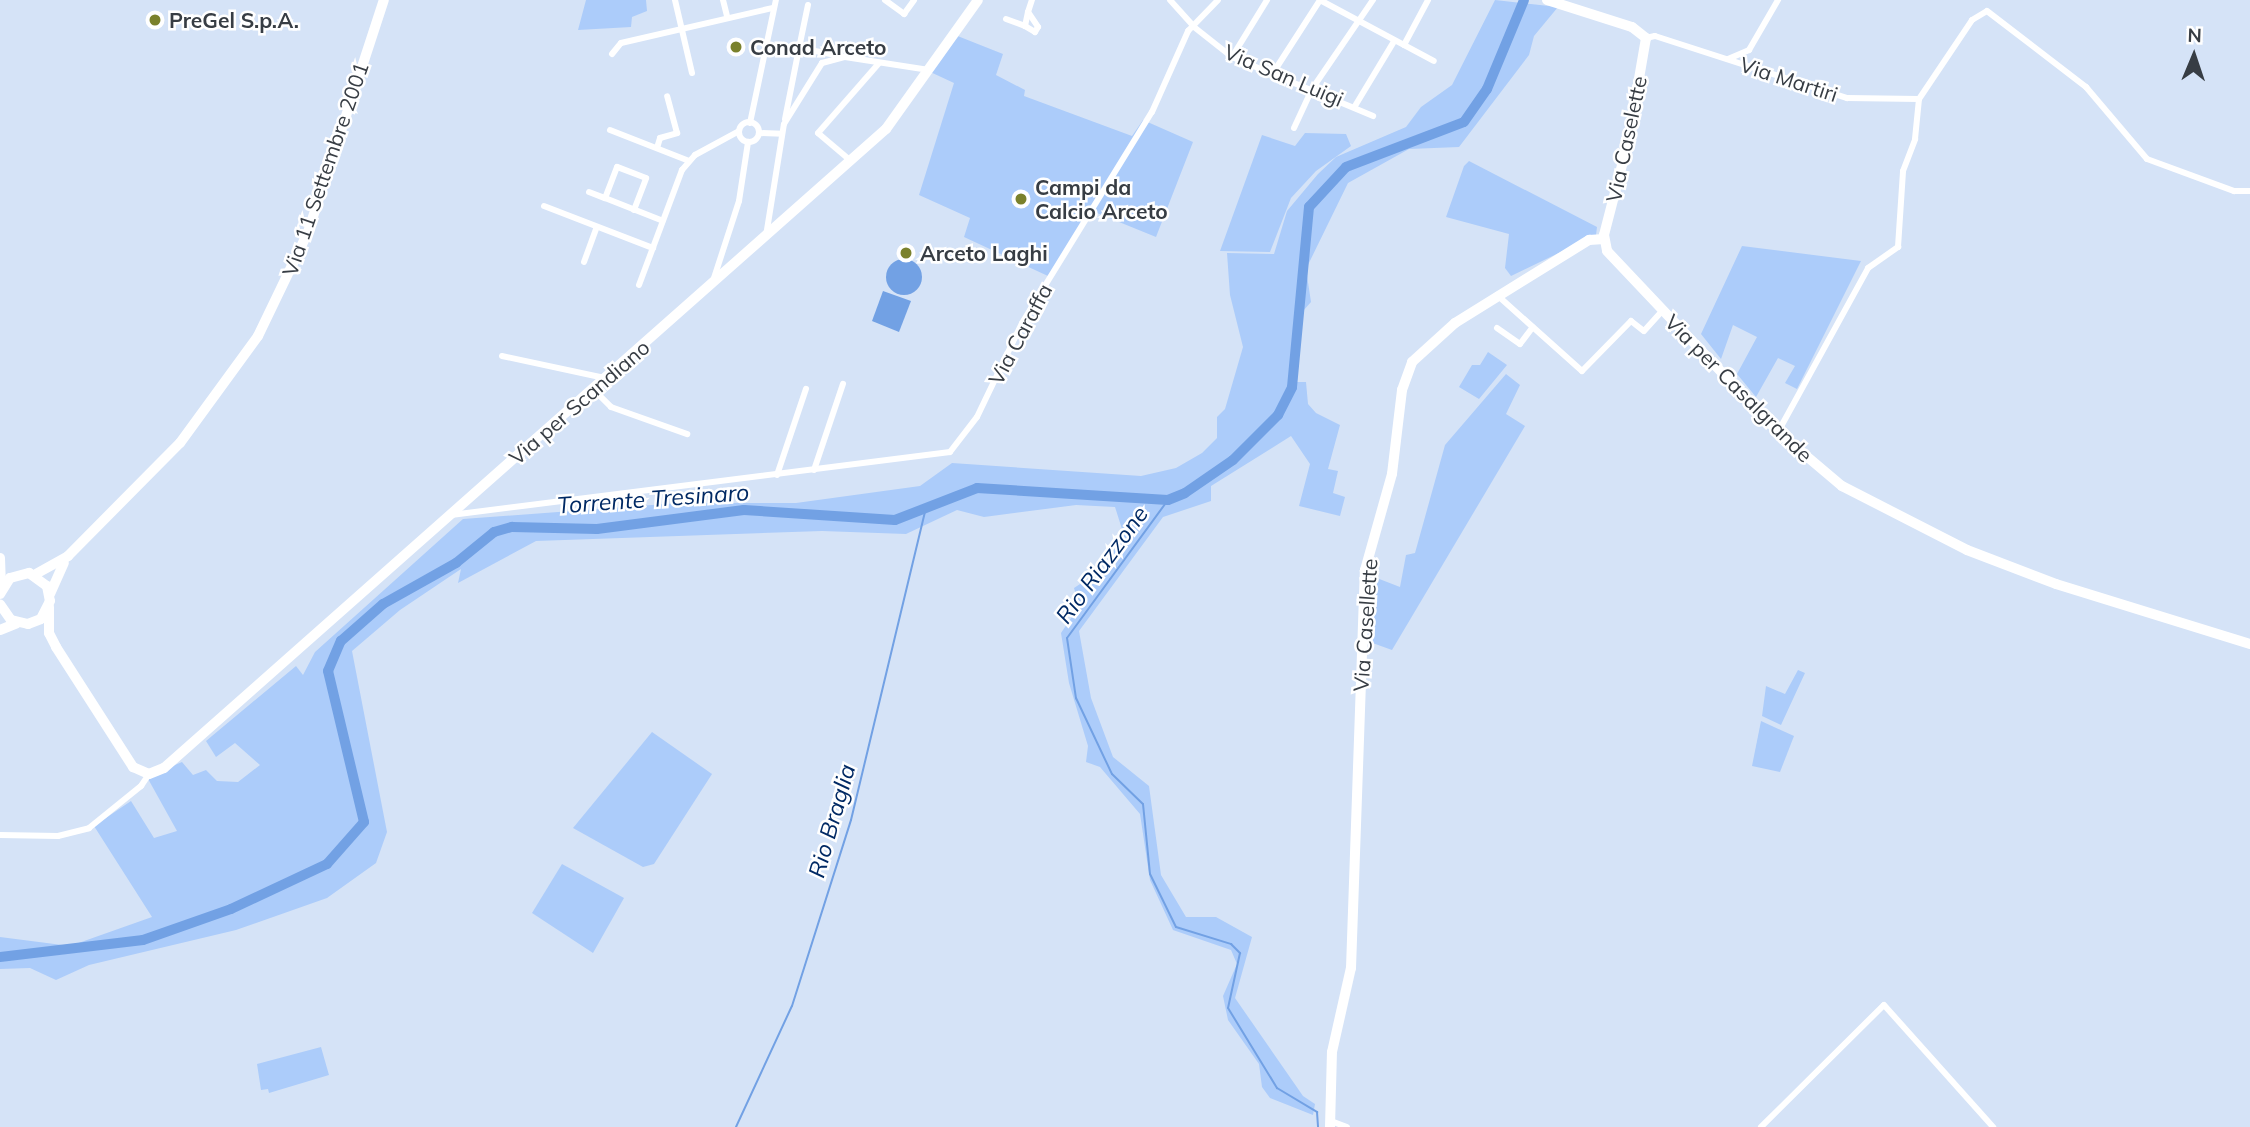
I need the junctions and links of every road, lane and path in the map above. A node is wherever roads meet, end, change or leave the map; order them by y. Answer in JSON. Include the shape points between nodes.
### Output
{"nodes":[{"id":1,"x":384,"y":0,"type":"edge"},
{"id":2,"x":675,"y":0,"type":"edge"},
{"id":3,"x":723,"y":0,"type":"edge"},
{"id":4,"x":885,"y":0,"type":"edge"},
{"id":5,"x":914,"y":0,"type":"edge"},
{"id":6,"x":978,"y":0,"type":"edge"},
{"id":7,"x":1032,"y":0,"type":"edge"},
{"id":8,"x":1170,"y":0,"type":"edge"},
{"id":9,"x":1218,"y":0,"type":"edge"},
{"id":10,"x":1267,"y":0,"type":"edge"},
{"id":11,"x":1320,"y":0,"type":"edge"},
{"id":12,"x":1373,"y":0,"type":"edge"},
{"id":13,"x":1428,"y":0,"type":"edge"},
{"id":14,"x":1547,"y":0,"type":"edge"},
{"id":15,"x":1778,"y":0,"type":"edge"},
{"id":16,"x":774,"y":4,"type":"edge"},
{"id":17,"x":808,"y":5,"type":"dead end"},
{"id":18,"x":1028,"y":12,"type":"junction"},
{"id":19,"x":727,"y":16,"type":"junction"},
{"id":20,"x":1006,"y":19,"type":"dead end"},
{"id":21,"x":1358,"y":24,"type":"junction"},
{"id":22,"x":1025,"y":26,"type":"junction"},
{"id":23,"x":1195,"y":27,"type":"junction"},
{"id":24,"x":681,"y":29,"type":"junction"},
{"id":25,"x":1646,"y":38,"type":"junction"},
{"id":26,"x":1393,"y":43,"type":"junction"},
{"id":27,"x":1404,"y":45,"type":"junction"},
{"id":28,"x":799,"y":48,"type":"junction"},
{"id":29,"x":612,"y":54,"type":"dead end"},
{"id":30,"x":845,"y":57,"type":"junction"},
{"id":31,"x":1232,"y":57,"type":"junction"},
{"id":32,"x":1728,"y":60,"type":"junction"},
{"id":33,"x":1434,"y":61,"type":"dead end"},
{"id":34,"x":879,"y":63,"type":"junction"},
{"id":35,"x":930,"y":70,"type":"junction"},
{"id":36,"x":692,"y":73,"type":"dead end"},
{"id":37,"x":1273,"y":73,"type":"junction"},
{"id":38,"x":1312,"y":89,"type":"junction"},
{"id":39,"x":667,"y":96,"type":"dead end"},
{"id":40,"x":1919,"y":99,"type":"junction"},
{"id":41,"x":1355,"y":106,"type":"junction"},
{"id":42,"x":1373,"y":116,"type":"dead end"},
{"id":43,"x":750,"y":123,"type":"junction"},
{"id":44,"x":783,"y":124,"type":"junction"},
{"id":45,"x":1294,"y":128,"type":"dead end"},
{"id":46,"x":610,"y":130,"type":"dead end"},
{"id":47,"x":739,"y":131,"type":"junction"},
{"id":48,"x":759,"y":133,"type":"junction"},
{"id":49,"x":782,"y":134,"type":"junction"},
{"id":50,"x":748,"y":142,"type":"junction"},
{"id":51,"x":657,"y":148,"type":"junction"},
{"id":52,"x":689,"y":161,"type":"junction"},
{"id":53,"x":851,"y":161,"type":"junction"},
{"id":54,"x":2250,"y":191,"type":"edge"},
{"id":55,"x":589,"y":192,"type":"dead end"},
{"id":56,"x":605,"y":198,"type":"junction"},
{"id":57,"x":544,"y":206,"type":"dead end"},
{"id":58,"x":634,"y":209,"type":"junction"},
{"id":59,"x":663,"y":221,"type":"junction"},
{"id":60,"x":597,"y":227,"type":"junction"},
{"id":61,"x":766,"y":236,"type":"junction"},
{"id":62,"x":1604,"y":239,"type":"junction"},
{"id":63,"x":653,"y":248,"type":"junction"},
{"id":64,"x":724,"y":253,"type":"junction"},
{"id":65,"x":738,"y":261,"type":"junction"},
{"id":66,"x":584,"y":262,"type":"dead end"},
{"id":67,"x":713,"y":283,"type":"junction"},
{"id":68,"x":639,"y":285,"type":"dead end"},
{"id":69,"x":1497,"y":295,"type":"junction"},
{"id":70,"x":1660,"y":313,"type":"dead end"},
{"id":71,"x":1533,"y":327,"type":"junction"},
{"id":72,"x":1497,"y":328,"type":"dead end"},
{"id":73,"x":502,"y":356,"type":"dead end"},
{"id":74,"x":607,"y":378,"type":"junction"},
{"id":75,"x":843,"y":384,"type":"dead end"},
{"id":76,"x":806,"y":389,"type":"dead end"},
{"id":77,"x":594,"y":390,"type":"junction"},
{"id":78,"x":1778,"y":432,"type":"junction"},
{"id":79,"x":687,"y":434,"type":"dead end"},
{"id":80,"x":814,"y":470,"type":"junction"},
{"id":81,"x":777,"y":475,"type":"junction"},
{"id":82,"x":449,"y":515,"type":"junction"},
{"id":83,"x":68,"y":556,"type":"junction"},
{"id":84,"x":0,"y":558,"type":"edge"},
{"id":85,"x":29,"y":574,"type":"junction"},
{"id":86,"x":1,"y":591,"type":"edge"},
{"id":87,"x":50,"y":594,"type":"junction"},
{"id":88,"x":0,"y":604,"type":"edge"},
{"id":89,"x":49,"y":607,"type":"junction"},
{"id":90,"x":23,"y":623,"type":"junction"},
{"id":91,"x":0,"y":630,"type":"edge"},
{"id":92,"x":2250,"y":644,"type":"edge"},
{"id":93,"x":56,"y":647,"type":"junction"},
{"id":94,"x":149,"y":774,"type":"junction"},
{"id":95,"x":0,"y":835,"type":"edge"},
{"id":96,"x":1331,"y":1124,"type":"edge"},
{"id":97,"x":1347,"y":1127,"type":"edge"},
{"id":98,"x":1761,"y":1127,"type":"edge"},
{"id":99,"x":1993,"y":1127,"type":"edge"}],
"edges":[{"from":1,"to":83,"type":"street","name":"Via 11 Settembre 2001","via":[[308,232],[258,336],[180,443]]},
{"from":2,"to":24,"type":"street"},
{"from":3,"to":19,"type":"street"},
{"from":4,"to":5,"type":"street","via":[[904,14]]},
{"from":6,"to":35,"type":"street","name":"Via per Scandiano"},
{"from":7,"to":18,"type":"street"},
{"from":8,"to":23,"type":"street","name":"Via San Luigi"},
{"from":9,"to":23,"type":"street","name":"Via Caraffa"},
{"from":10,"to":31,"type":"street"},
{"from":11,"to":21,"type":"street"},
{"from":11,"to":37,"type":"street"},
{"from":12,"to":21,"type":"street"},
{"from":13,"to":27,"type":"street"},
{"from":14,"to":25,"type":"street","name":"Via Martiri","via":[[1632,27]]},
{"from":15,"to":32,"type":"street","via":[[1749,50]]},
{"from":16,"to":19,"type":"street"},
{"from":16,"to":43,"type":"street"},
{"from":17,"to":28,"type":"street"},
{"from":18,"to":22,"type":"street"},
{"from":18,"to":22,"type":"street","via":[[1038,27],[1030,33]]},
{"from":19,"to":24,"type":"street"},
{"from":20,"to":22,"type":"street"},
{"from":21,"to":26,"type":"street"},
{"from":21,"to":38,"type":"street"},
{"from":23,"to":31,"type":"street","name":"Via San Luigi"},
{"from":23,"to":80,"type":"street","name":"Via Caraffa","via":[[1185,37],[1152,112],[1022,323],[962,441],[942,454]]},
{"from":24,"to":29,"type":"street","via":[[621,43]]},
{"from":24,"to":36,"type":"street"},
{"from":25,"to":32,"type":"street","name":"Via Martiri","via":[[1655,36]]},
{"from":25,"to":62,"type":"street","name":"Via Caselette"},
{"from":26,"to":27,"type":"street"},
{"from":26,"to":41,"type":"street"},
{"from":27,"to":33,"type":"street"},
{"from":28,"to":30,"type":"street"},
{"from":28,"to":44,"type":"street"},
{"from":30,"to":34,"type":"street"},
{"from":30,"to":44,"type":"street","via":[[822,63]]},
{"from":31,"to":37,"type":"street","name":"Via San Luigi"},
{"from":32,"to":40,"type":"street","name":"Via Martiri","via":[[1847,99]]},
{"from":34,"to":35,"type":"street"},
{"from":34,"to":53,"type":"street","via":[[818,134]]},
{"from":35,"to":53,"type":"street","name":"Via per Scandiano","via":[[886,129]]},
{"from":37,"to":38,"type":"street","name":"Via San Luigi"},
{"from":38,"to":41,"type":"street","name":"Via San Luigi"},
{"from":38,"to":45,"type":"street"},
{"from":39,"to":51,"type":"street","via":[[677,133],[660,138]]},
{"from":40,"to":54,"type":"street","via":[[1972,20],[1987,10],[2087,87],[2147,159],[2234,191]]},
{"from":40,"to":78,"type":"street","via":[[1920,115],[1903,171],[1898,247],[1868,268]]},
{"from":41,"to":42,"type":"street","name":"Via San Luigi"},
{"from":43,"to":47,"type":"street"},
{"from":43,"to":48,"type":"street"},
{"from":44,"to":49,"type":"street"},
{"from":46,"to":51,"type":"street"},
{"from":47,"to":50,"type":"street"},
{"from":47,"to":52,"type":"street"},
{"from":48,"to":49,"type":"street"},
{"from":48,"to":50,"type":"street"},
{"from":49,"to":61,"type":"street"},
{"from":50,"to":64,"type":"street","via":[[739,201]]},
{"from":51,"to":52,"type":"street"},
{"from":52,"to":59,"type":"street"},
{"from":53,"to":61,"type":"street","name":"Via per Scandiano"},
{"from":55,"to":56,"type":"street"},
{"from":56,"to":58,"type":"street"},
{"from":56,"to":58,"type":"street","via":[[617,167],[646,178]]},
{"from":57,"to":60,"type":"street"},
{"from":58,"to":59,"type":"street"},
{"from":59,"to":63,"type":"street"},
{"from":60,"to":63,"type":"street"},
{"from":60,"to":66,"type":"street"},
{"from":61,"to":65,"type":"street","name":"Via per Scandiano"},
{"from":62,"to":69,"type":"street","name":"Via Casellette","via":[[1589,240]]},
{"from":62,"to":78,"type":"street","name":"Via per Casalgrande","via":[[1614,262]]},
{"from":63,"to":68,"type":"street"},
{"from":64,"to":65,"type":"street"},
{"from":64,"to":67,"type":"street"},
{"from":65,"to":67,"type":"street","name":"Via per Scandiano"},
{"from":67,"to":74,"type":"street","name":"Via per Scandiano"},
{"from":69,"to":71,"type":"street"},
{"from":69,"to":96,"type":"street","name":"Via Casellette","via":[[1455,323],[1412,362],[1397,416],[1392,474],[1373,529],[1365,570],[1351,968],[1332,1052]]},
{"from":70,"to":71,"type":"street","via":[[1644,331],[1631,321],[1582,372]]},
{"from":71,"to":72,"type":"street","via":[[1520,344]]},
{"from":73,"to":74,"type":"street"},
{"from":74,"to":77,"type":"street","name":"Via per Scandiano"},
{"from":75,"to":80,"type":"street"},
{"from":76,"to":81,"type":"street"},
{"from":77,"to":79,"type":"street","via":[[611,407]]},
{"from":77,"to":82,"type":"street","name":"Via per Scandiano"},
{"from":78,"to":92,"type":"street","name":"Via per Casalgrande","via":[[1842,486],[1967,550],[2056,584]]},
{"from":80,"to":81,"type":"street","name":"Via Caraffa"},
{"from":81,"to":82,"type":"street","name":"Via Caraffa"},
{"from":82,"to":94,"type":"street","name":"Via per Scandiano","via":[[164,768]]},
{"from":83,"to":85,"type":"street","name":"Via 11 Settembre 2001"},
{"from":83,"to":87,"type":"street","name":"Via 11 Settembre 2001"},
{"from":84,"to":85,"type":"street"},
{"from":84,"to":86,"type":"street"},
{"from":85,"to":86,"type":"street","name":"Via 11 Settembre 2001","via":[[10,578]]},
{"from":85,"to":87,"type":"street"},
{"from":87,"to":89,"type":"street","name":"Via 11 Settembre 2001"},
{"from":88,"to":90,"type":"street"},
{"from":89,"to":90,"type":"street","via":[[41,618]]},
{"from":89,"to":93,"type":"street","via":[[49,633]]},
{"from":90,"to":91,"type":"street"},
{"from":90,"to":93,"type":"street"},
{"from":93,"to":94,"type":"street","via":[[133,767]]},
{"from":94,"to":95,"type":"street","name":"Via per Scandiano","via":[[141,786],[89,828],[58,836]]},
{"from":96,"to":97,"type":"street"},
{"from":98,"to":99,"type":"street","via":[[1884,1005]]}]}
